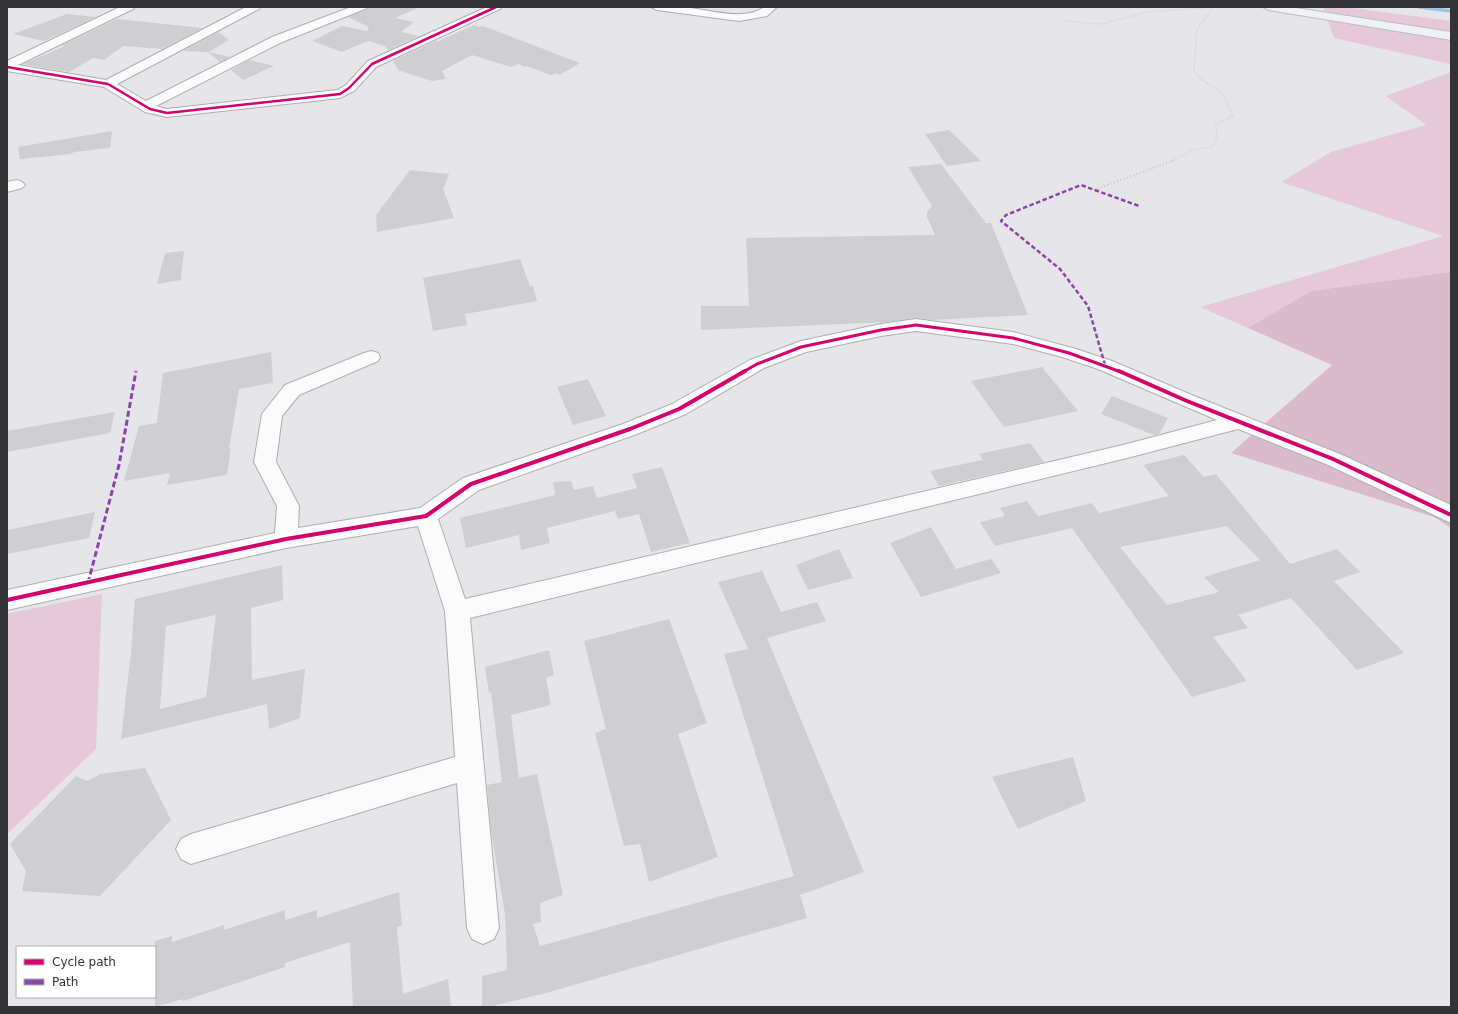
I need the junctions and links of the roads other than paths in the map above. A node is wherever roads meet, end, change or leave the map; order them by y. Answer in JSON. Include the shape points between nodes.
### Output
{"nodes":[{"id":1,"x":129,"y":7,"type":"edge"},
{"id":2,"x":254,"y":7,"type":"edge"},
{"id":3,"x":361,"y":7,"type":"edge"},
{"id":4,"x":496,"y":7,"type":"edge"},
{"id":5,"x":657,"y":7,"type":"edge"},
{"id":6,"x":771,"y":7,"type":"edge"},
{"id":7,"x":1269,"y":7,"type":"edge"},
{"id":8,"x":1451,"y":36,"type":"edge"},
{"id":9,"x":7,"y":67,"type":"edge"},
{"id":10,"x":108,"y":84,"type":"junction"},
{"id":11,"x":146,"y":106,"type":"junction"},
{"id":12,"x":371,"y":357,"type":"dead end"},
{"id":13,"x":1238,"y":422,"type":"junction"},
{"id":14,"x":1451,"y":514,"type":"edge"},
{"id":15,"x":426,"y":516,"type":"junction"},
{"id":16,"x":286,"y":539,"type":"junction"},
{"id":17,"x":7,"y":600,"type":"edge"},
{"id":18,"x":458,"y":610,"type":"junction"},
{"id":19,"x":470,"y":766,"type":"junction"},
{"id":20,"x":191,"y":849,"type":"dead end"},
{"id":21,"x":483,"y":928,"type":"dead end"}],
"edges":[{"from":1,"to":9,"type":"street"},
{"from":2,"to":10,"type":"street"},
{"from":3,"to":11,"type":"street","via":[[276,40]]},
{"from":4,"to":11,"type":"street","via":[[372,64],[347,91],[340,94],[168,113]]},
{"from":5,"to":6,"type":"street","via":[[739,18],[763,14]]},
{"from":7,"to":8,"type":"main road"},
{"from":9,"to":10,"type":"street"},
{"from":10,"to":11,"type":"street"},
{"from":12,"to":16,"type":"street","via":[[292,390],[272,414],[265,462],[288,506]]},
{"from":13,"to":14,"type":"street","via":[[1334,459]]},
{"from":13,"to":15,"type":"street","via":[[1105,365],[1069,353],[1013,338],[916,324],[801,347],[757,364],[679,409],[630,429],[471,484]]},
{"from":13,"to":18,"type":"street","via":[[1127,451]]},
{"from":15,"to":16,"type":"street"},
{"from":15,"to":18,"type":"street"},
{"from":16,"to":17,"type":"street"},
{"from":18,"to":19,"type":"street"},
{"from":19,"to":20,"type":"street"},
{"from":19,"to":21,"type":"street"}]}
